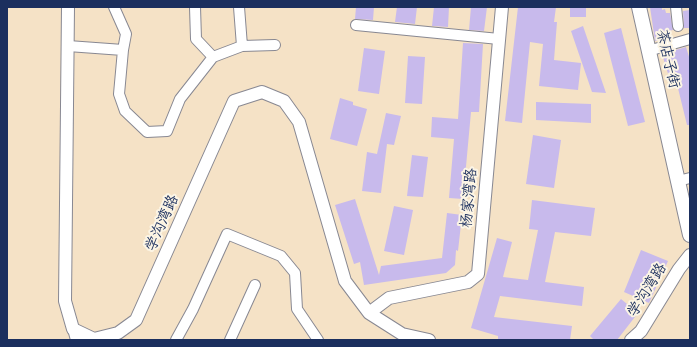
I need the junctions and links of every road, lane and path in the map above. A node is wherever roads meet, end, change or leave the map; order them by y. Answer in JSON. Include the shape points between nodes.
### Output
{"nodes":[{"id":1,"x":68,"y":7,"type":"edge"},
{"id":2,"x":114,"y":7,"type":"edge"},
{"id":3,"x":195,"y":7,"type":"edge"},
{"id":4,"x":239,"y":7,"type":"edge"},
{"id":5,"x":502,"y":7,"type":"edge"},
{"id":6,"x":639,"y":7,"type":"edge"},
{"id":7,"x":676,"y":7,"type":"edge"},
{"id":8,"x":356,"y":25,"type":"dead end"},
{"id":9,"x":678,"y":26,"type":"dead end"},
{"id":10,"x":499,"y":39,"type":"junction"},
{"id":11,"x":690,"y":40,"type":"edge"},
{"id":12,"x":275,"y":45,"type":"dead end"},
{"id":13,"x":68,"y":46,"type":"junction"},
{"id":14,"x":242,"y":46,"type":"junction"},
{"id":15,"x":123,"y":50,"type":"junction"},
{"id":16,"x":648,"y":51,"type":"junction"},
{"id":17,"x":213,"y":58,"type":"junction"},
{"id":18,"x":684,"y":180,"type":"edge"},
{"id":19,"x":690,"y":235,"type":"edge"},
{"id":20,"x":690,"y":255,"type":"edge"},
{"id":21,"x":255,"y":285,"type":"dead end"},
{"id":22,"x":369,"y":313,"type":"junction"},
{"id":23,"x":75,"y":335,"type":"edge"},
{"id":24,"x":176,"y":340,"type":"edge"},
{"id":25,"x":230,"y":340,"type":"edge"},
{"id":26,"x":318,"y":340,"type":"edge"},
{"id":27,"x":429,"y":340,"type":"edge"},
{"id":28,"x":631,"y":340,"type":"edge"}],
"edges":[{"from":1,"to":13,"type":"street","name":"学沟湾路"},
{"from":2,"to":15,"type":"street","via":[[126,34]]},
{"from":3,"to":17,"type":"street","via":[[196,39]]},
{"from":4,"to":14,"type":"street"},
{"from":5,"to":10,"type":"street","name":"杨家湾路"},
{"from":6,"to":16,"type":"main road","name":"茶店子街"},
{"from":7,"to":9,"type":"street"},
{"from":8,"to":10,"type":"street"},
{"from":10,"to":22,"type":"street","name":"杨家湾路","via":[[478,274],[468,282],[389,298]]},
{"from":11,"to":16,"type":"street"},
{"from":12,"to":14,"type":"street"},
{"from":13,"to":15,"type":"street"},
{"from":13,"to":23,"type":"street","name":"学沟湾路","via":[[66,301]]},
{"from":14,"to":17,"type":"street"},
{"from":15,"to":17,"type":"street","via":[[119,94],[125,111],[147,132],[167,131],[180,99]]},
{"from":16,"to":18,"type":"main road","name":"茶店子街"},
{"from":18,"to":19,"type":"main road","name":"茶店子街"},
{"from":20,"to":28,"type":"street","name":"学沟湾路","via":[[678,269],[641,331]]},
{"from":21,"to":25,"type":"street"},
{"from":22,"to":23,"type":"street","name":"学沟湾路","via":[[345,281],[299,122],[284,101],[262,92],[234,101],[136,320],[118,333],[94,338]]},
{"from":22,"to":27,"type":"street","name":"学沟湾路","via":[[402,334]]},
{"from":24,"to":26,"type":"street","via":[[227,234],[281,256],[295,273],[297,309]]}]}
